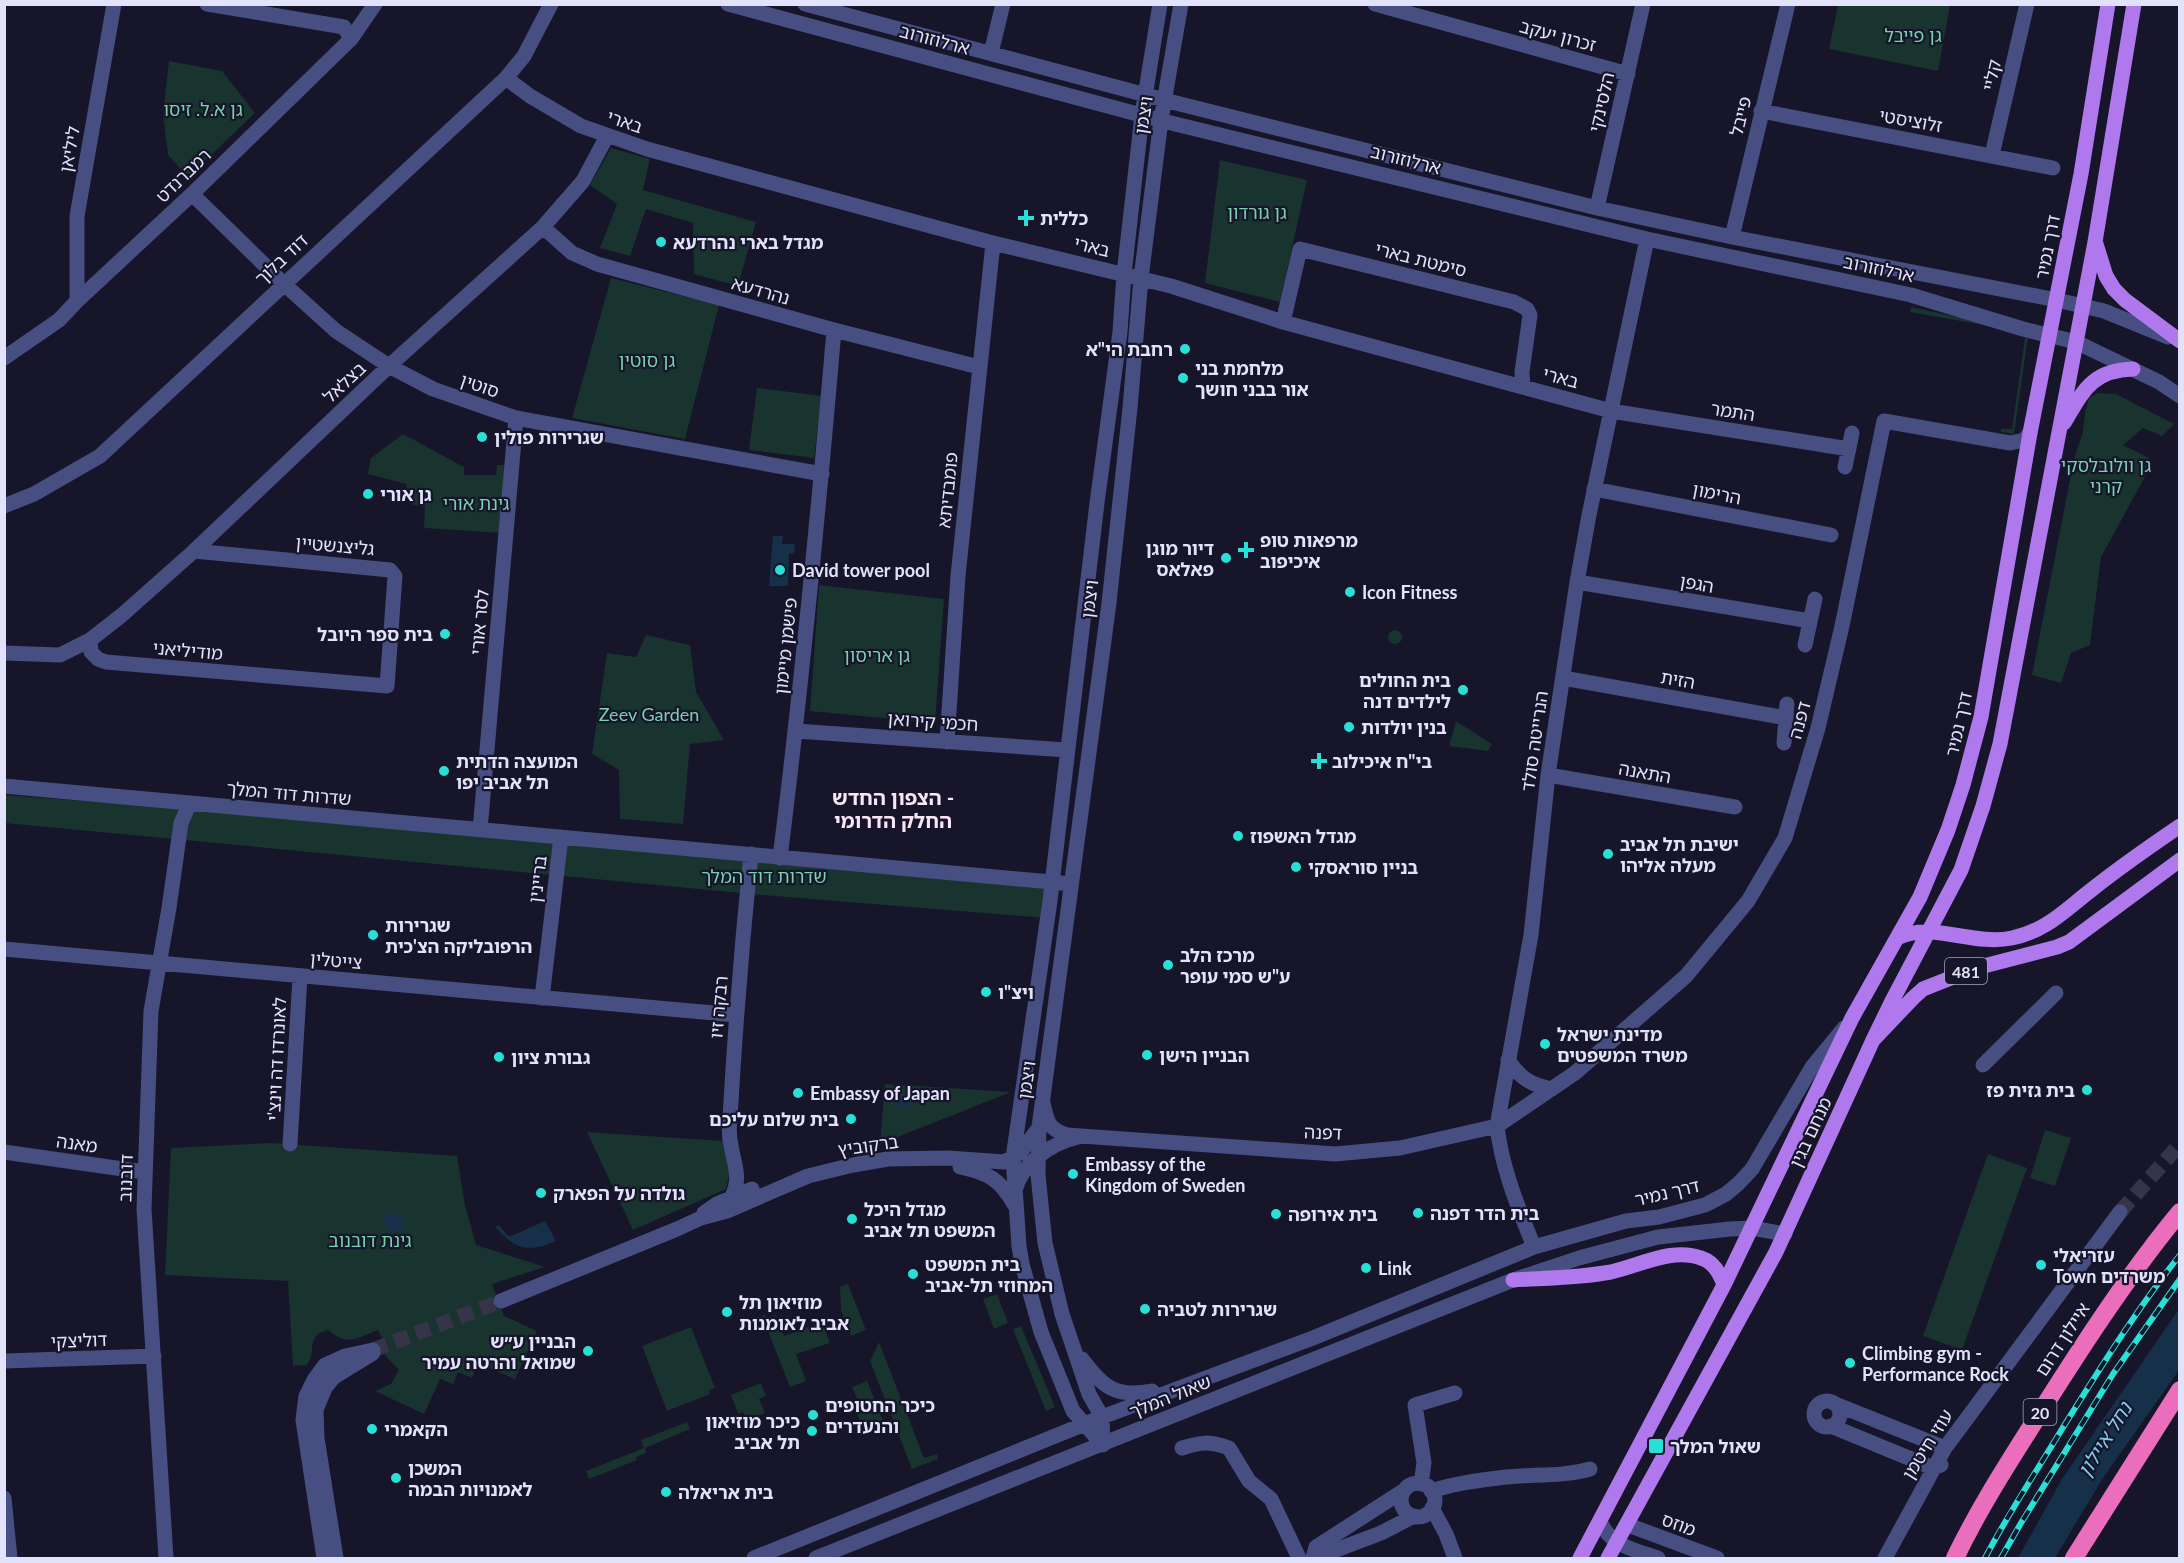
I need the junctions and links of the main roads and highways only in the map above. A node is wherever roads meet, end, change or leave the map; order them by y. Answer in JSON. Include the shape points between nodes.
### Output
{"nodes":[{"id":1,"x":2108,"y":4,"type":"edge"},
{"id":2,"x":2134,"y":4,"type":"edge"},
{"id":3,"x":2095,"y":242,"type":"junction"},
{"id":4,"x":2180,"y":341,"type":"edge"},
{"id":5,"x":2133,"y":369,"type":"road end"},
{"id":6,"x":2058,"y":434,"type":"junction"},
{"id":7,"x":2180,"y":826,"type":"edge"},
{"id":8,"x":2180,"y":860,"type":"edge"},
{"id":9,"x":1929,"y":931,"type":"junction"},
{"id":10,"x":1899,"y":937,"type":"junction"},
{"id":11,"x":1852,"y":1018,"type":"joint"},
{"id":12,"x":1874,"y":1040,"type":"junction"},
{"id":13,"x":2180,"y":1212,"type":"edge"},
{"id":14,"x":1513,"y":1280,"type":"road end"},
{"id":15,"x":1724,"y":1285,"type":"junction"},
{"id":16,"x":2180,"y":1390,"type":"edge"},
{"id":17,"x":1580,"y":1558,"type":"edge"},
{"id":18,"x":1608,"y":1558,"type":"edge"},
{"id":19,"x":1954,"y":1558,"type":"edge"},
{"id":20,"x":2074,"y":1558,"type":"edge"}],
"edges":[{"from":1,"to":10,"type":"main road","name":"דרך נמיר","via":[[2081,174],[1976,739],[1945,839]]},
{"from":2,"to":3,"type":"main road"},
{"from":3,"to":4,"type":"main road","via":[[2114,289]]},
{"from":3,"to":6,"type":"main road"},
{"from":5,"to":6,"type":"main road","via":[[2100,375],[2082,392]]},
{"from":6,"to":9,"type":"main road","via":[[2000,744],[1960,870]]},
{"from":7,"to":9,"type":"main road","number":"481","via":[[2048,926],[1996,940]]},
{"from":8,"to":12,"type":"main road","name":"מנחם בגין","number":"481","via":[[2068,942],[1976,968],[1923,989]]},
{"from":9,"to":10,"type":"main road","number":"481"},
{"from":9,"to":12,"type":"main road"},
{"from":10,"to":11,"type":"main road","name":"דרך נמיר"},
{"from":11,"to":15,"type":"main road","name":"מנחם בגין"},
{"from":12,"to":18,"type":"main road","name":"מנחם בגין","via":[[1785,1234]]},
{"from":13,"to":19,"type":"highway","name":"איילון דרום","number":"20","via":[[2095,1325]]},
{"from":14,"to":15,"type":"main road","via":[[1611,1272],[1665,1257],[1690,1255],[1714,1266]]},
{"from":15,"to":17,"type":"main road","name":"מנחם בגין"},
{"from":16,"to":20,"type":"highway"}]}
